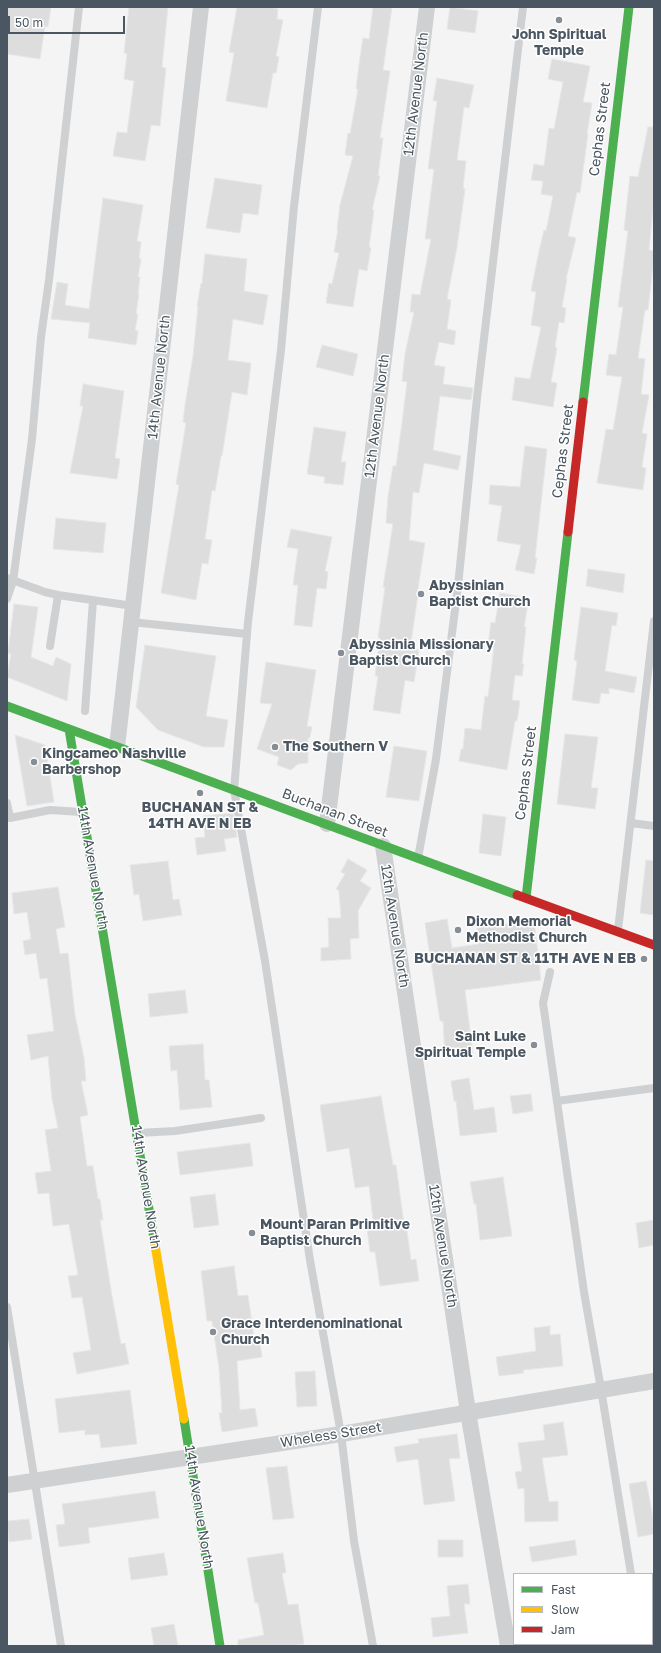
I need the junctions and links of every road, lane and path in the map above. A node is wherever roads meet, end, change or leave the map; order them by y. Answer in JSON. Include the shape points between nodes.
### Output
{"nodes":[{"id":1,"x":79,"y":7,"type":"edge"},
{"id":2,"x":201,"y":7,"type":"edge"},
{"id":3,"x":318,"y":7,"type":"edge"},
{"id":4,"x":427,"y":7,"type":"edge"},
{"id":5,"x":523,"y":7,"type":"edge"},
{"id":6,"x":628,"y":7,"type":"edge"},
{"id":7,"x":10,"y":580,"type":"edge"},
{"id":8,"x":58,"y":595,"type":"junction"},
{"id":9,"x":7,"y":599,"type":"edge"},
{"id":10,"x":93,"y":601,"type":"junction"},
{"id":11,"x":132,"y":614,"type":"junction"},
{"id":12,"x":654,"y":621,"type":"edge"},
{"id":13,"x":247,"y":634,"type":"junction"},
{"id":14,"x":50,"y":646,"type":"dead end"},
{"id":15,"x":7,"y":706,"type":"edge"},
{"id":16,"x":85,"y":711,"type":"dead end"},
{"id":17,"x":69,"y":729,"type":"junction"},
{"id":18,"x":117,"y":747,"type":"junction"},
{"id":19,"x":234,"y":790,"type":"junction"},
{"id":20,"x":7,"y":803,"type":"edge"},
{"id":21,"x":83,"y":812,"type":"junction"},
{"id":22,"x":631,"y":823,"type":"junction"},
{"id":23,"x":326,"y":824,"type":"junction"},
{"id":24,"x":654,"y":826,"type":"edge"},
{"id":25,"x":383,"y":846,"type":"junction"},
{"id":26,"x":418,"y":859,"type":"junction"},
{"id":27,"x":526,"y":898,"type":"junction"},
{"id":28,"x":618,"y":932,"type":"junction"},
{"id":29,"x":654,"y":945,"type":"edge"},
{"id":30,"x":550,"y":972,"type":"dead end"},
{"id":31,"x":654,"y":1088,"type":"edge"},
{"id":32,"x":558,"y":1101,"type":"junction"},
{"id":33,"x":261,"y":1118,"type":"dead end"},
{"id":34,"x":137,"y":1133,"type":"junction"},
{"id":35,"x":7,"y":1307,"type":"edge"},
{"id":36,"x":654,"y":1381,"type":"edge"},
{"id":37,"x":601,"y":1389,"type":"junction"},
{"id":38,"x":468,"y":1412,"type":"junction"},
{"id":39,"x":340,"y":1434,"type":"junction"},
{"id":40,"x":191,"y":1458,"type":"junction"},
{"id":41,"x":35,"y":1481,"type":"junction"},
{"id":42,"x":7,"y":1485,"type":"edge"},
{"id":43,"x":631,"y":1573,"type":"edge"},
{"id":44,"x":62,"y":1646,"type":"edge"},
{"id":45,"x":220,"y":1646,"type":"edge"},
{"id":46,"x":373,"y":1646,"type":"edge"},
{"id":47,"x":508,"y":1646,"type":"edge"}],
"edges":[{"from":1,"to":7,"type":"lane","via":[[41,337],[32,439]]},
{"from":2,"to":11,"type":"street","name":"14th Avenue North"},
{"from":3,"to":13,"type":"lane"},
{"from":4,"to":23,"type":"street","name":"12th Avenue North"},
{"from":5,"to":26,"type":"lane","via":[[477,398],[458,586],[436,760]]},
{"from":6,"to":27,"type":"street","name":"Cephas Street"},
{"from":7,"to":8,"type":"lane"},
{"from":7,"to":9,"type":"lane"},
{"from":8,"to":10,"type":"lane"},
{"from":8,"to":14,"type":"lane"},
{"from":10,"to":11,"type":"lane"},
{"from":10,"to":16,"type":"lane"},
{"from":11,"to":13,"type":"lane"},
{"from":11,"to":18,"type":"street","name":"14th Avenue North"},
{"from":12,"to":22,"type":"lane"},
{"from":13,"to":19,"type":"lane"},
{"from":15,"to":17,"type":"street","name":"Buchanan Street"},
{"from":17,"to":18,"type":"street","name":"Buchanan Street"},
{"from":17,"to":21,"type":"street","name":"14th Avenue North"},
{"from":18,"to":19,"type":"street","name":"Buchanan Street"},
{"from":19,"to":23,"type":"street","name":"Buchanan Street"},
{"from":19,"to":39,"type":"lane","via":[[265,961],[310,1260]]},
{"from":20,"to":21,"type":"lane","via":[[10,818],[50,810]]},
{"from":21,"to":34,"type":"street","name":"14th Avenue North"},
{"from":22,"to":24,"type":"lane"},
{"from":22,"to":28,"type":"lane"},
{"from":23,"to":25,"type":"street","name":"Buchanan Street"},
{"from":25,"to":26,"type":"street","name":"Buchanan Street"},
{"from":25,"to":38,"type":"street","name":"12th Avenue North"},
{"from":26,"to":27,"type":"street","name":"Buchanan Street"},
{"from":27,"to":28,"type":"street","name":"Buchanan Street"},
{"from":28,"to":29,"type":"street","name":"Buchanan Street"},
{"from":30,"to":32,"type":"lane","via":[[543,1003]]},
{"from":31,"to":32,"type":"lane"},
{"from":32,"to":37,"type":"lane","via":[[584,1292]]},
{"from":33,"to":34,"type":"lane","via":[[175,1131]]},
{"from":34,"to":40,"type":"street","name":"14th Avenue North"},
{"from":35,"to":41,"type":"lane"},
{"from":36,"to":37,"type":"street","name":"Wheless Street"},
{"from":37,"to":38,"type":"street","name":"Wheless Street"},
{"from":37,"to":43,"type":"lane"},
{"from":38,"to":39,"type":"street","name":"Wheless Street"},
{"from":38,"to":47,"type":"street","name":"12th Avenue North"},
{"from":39,"to":40,"type":"street","name":"Wheless Street"},
{"from":39,"to":46,"type":"lane","via":[[354,1541]]},
{"from":40,"to":41,"type":"street","name":"Wheless Street"},
{"from":40,"to":45,"type":"street","name":"14th Avenue North"},
{"from":41,"to":42,"type":"street","name":"Wheless Street"},
{"from":41,"to":44,"type":"lane"}]}
